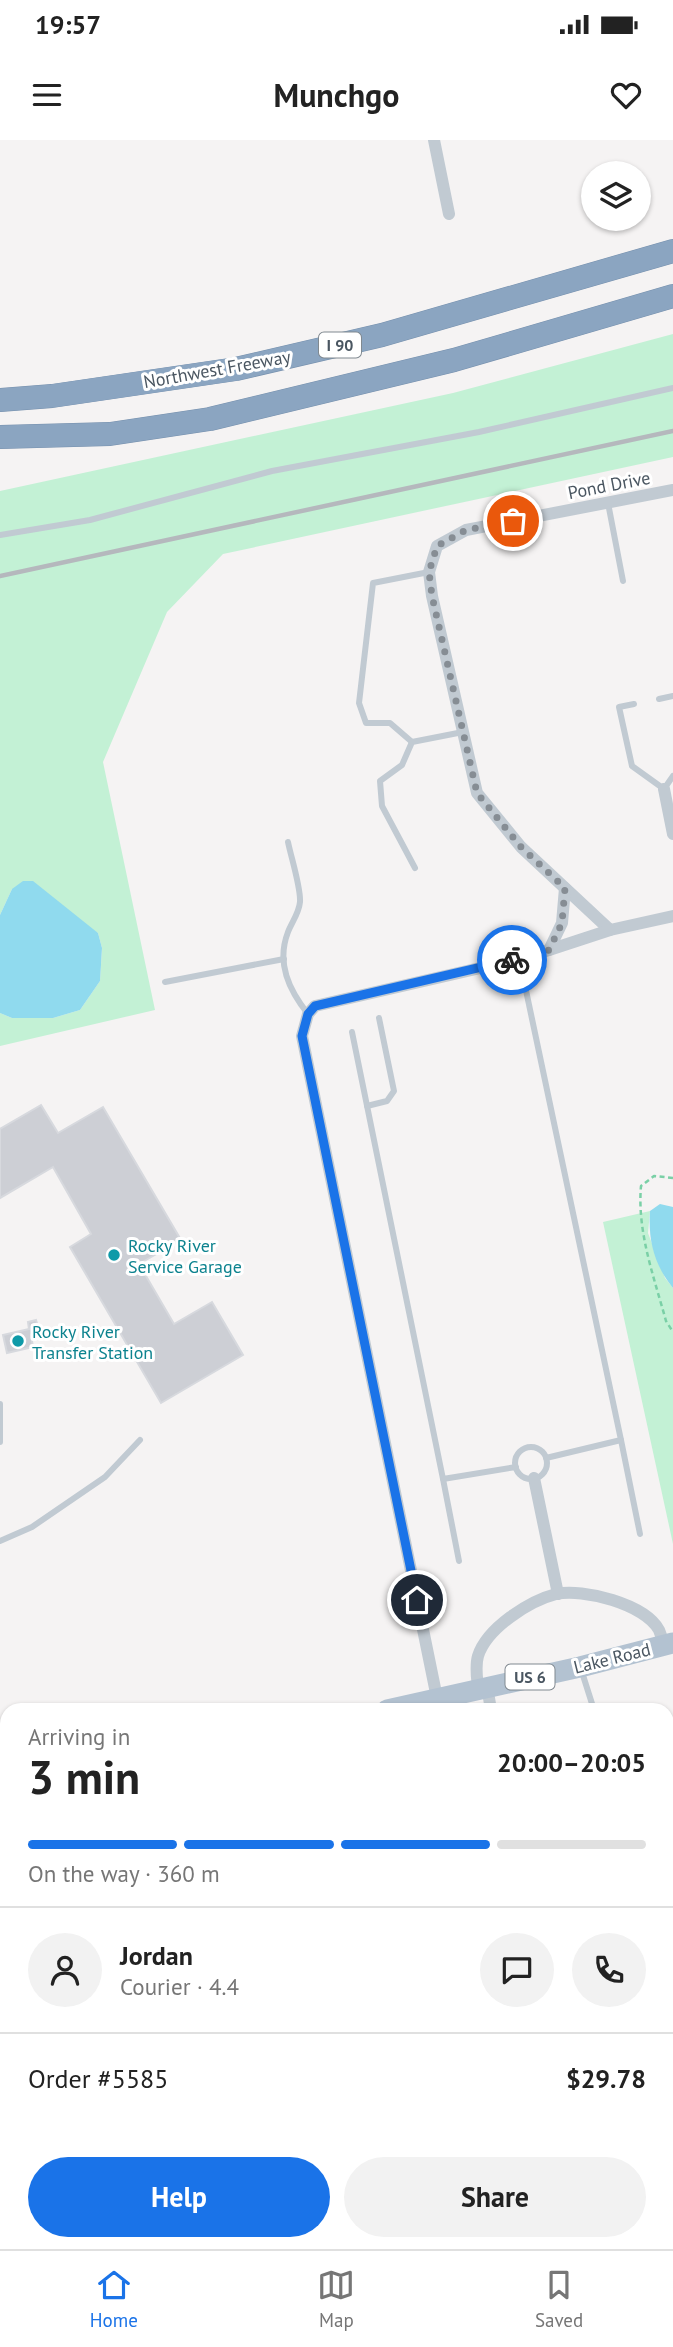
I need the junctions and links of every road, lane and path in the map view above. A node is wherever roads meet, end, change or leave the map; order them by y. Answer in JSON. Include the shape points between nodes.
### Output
{"nodes":[{"id":1,"x":434,"y":140,"type":"edge"},
{"id":2,"x":449,"y":214,"type":"dead end"},
{"id":3,"x":673,"y":251,"type":"edge"},
{"id":4,"x":673,"y":296,"type":"edge"},
{"id":5,"x":673,"y":388,"type":"edge"},
{"id":6,"x":0,"y":401,"type":"edge"},
{"id":7,"x":0,"y":437,"type":"edge"},
{"id":8,"x":673,"y":490,"type":"edge"},
{"id":9,"x":608,"y":503,"type":"junction"},
{"id":10,"x":0,"y":535,"type":"edge"},
{"id":11,"x":429,"y":572,"type":"junction"},
{"id":12,"x":623,"y":581,"type":"dead end"},
{"id":13,"x":673,"y":696,"type":"edge"},
{"id":14,"x":659,"y":699,"type":"dead end"},
{"id":15,"x":634,"y":704,"type":"dead end"},
{"id":16,"x":463,"y":732,"type":"junction"},
{"id":17,"x":412,"y":742,"type":"junction"},
{"id":18,"x":673,"y":776,"type":"edge"},
{"id":19,"x":664,"y":789,"type":"junction"},
{"id":20,"x":671,"y":816,"type":"edge"},
{"id":21,"x":673,"y":834,"type":"edge"},
{"id":22,"x":288,"y":842,"type":"dead end"},
{"id":23,"x":415,"y":868,"type":"dead end"},
{"id":24,"x":565,"y":888,"type":"junction"},
{"id":25,"x":673,"y":916,"type":"edge"},
{"id":26,"x":610,"y":930,"type":"junction"},
{"id":27,"x":549,"y":950,"type":"junction"},
{"id":28,"x":284,"y":959,"type":"junction"},
{"id":29,"x":524,"y":981,"type":"dead end"},
{"id":30,"x":165,"y":982,"type":"dead end"},
{"id":31,"x":308,"y":1014,"type":"junction"},
{"id":32,"x":379,"y":1018,"type":"dead end"},
{"id":33,"x":352,"y":1032,"type":"dead end"},
{"id":34,"x":367,"y":1106,"type":"junction"},
{"id":35,"x":673,"y":1178,"type":"edge"},
{"id":36,"x":673,"y":1332,"type":"edge"},
{"id":37,"x":0,"y":1404,"type":"edge"},
{"id":38,"x":140,"y":1440,"type":"dead end"},
{"id":39,"x":621,"y":1440,"type":"junction"},
{"id":40,"x":0,"y":1442,"type":"edge"},
{"id":41,"x":546,"y":1458,"type":"junction"},
{"id":42,"x":516,"y":1466,"type":"junction"},
{"id":43,"x":534,"y":1478,"type":"junction"},
{"id":44,"x":443,"y":1479,"type":"junction"},
{"id":45,"x":640,"y":1534,"type":"dead end"},
{"id":46,"x":0,"y":1541,"type":"edge"},
{"id":47,"x":459,"y":1561,"type":"dead end"},
{"id":48,"x":558,"y":1594,"type":"junction"},
{"id":49,"x":669,"y":1644,"type":"edge"},
{"id":50,"x":580,"y":1667,"type":"junction"},
{"id":51,"x":483,"y":1687,"type":"junction"},
{"id":52,"x":449,"y":1698,"type":"junction"},
{"id":53,"x":423,"y":1703,"type":"edge"},
{"id":54,"x":489,"y":1703,"type":"edge"},
{"id":55,"x":592,"y":1703,"type":"edge"}],
"edges":[{"from":1,"to":2,"type":"street"},
{"from":3,"to":6,"type":"highway","name":"Northwest Freeway","number":"I 90","via":[[382,335],[236,369]]},
{"from":4,"to":7,"type":"highway","number":"I 90","via":[[454,360],[211,419],[110,434]]},
{"from":5,"to":10,"type":"lane","via":[[479,432],[272,471],[90,520]]},
{"from":8,"to":9,"type":"street","name":"Pond Drive"},
{"from":9,"to":11,"type":"street","name":"Pond Drive","via":[[466,530],[437,546]]},
{"from":9,"to":12,"type":"lane"},
{"from":11,"to":16,"type":"street"},
{"from":11,"to":17,"type":"lane","via":[[373,583],[359,703],[366,723],[390,723]]},
{"from":13,"to":14,"type":"lane"},
{"from":15,"to":19,"type":"lane","via":[[619,707],[632,766]]},
{"from":16,"to":17,"type":"lane"},
{"from":16,"to":24,"type":"street","via":[[477,793],[521,847]]},
{"from":17,"to":23,"type":"lane","via":[[402,765],[380,781],[382,806]]},
{"from":18,"to":19,"type":"lane"},
{"from":19,"to":20,"type":"street"},
{"from":20,"to":21,"type":"street"},
{"from":22,"to":28,"type":"lane","via":[[300,900]]},
{"from":24,"to":26,"type":"street"},
{"from":24,"to":27,"type":"street","via":[[562,923]]},
{"from":25,"to":26,"type":"street"},
{"from":26,"to":27,"type":"street"},
{"from":27,"to":31,"type":"street","via":[[315,1006]]},
{"from":28,"to":30,"type":"lane"},
{"from":28,"to":31,"type":"lane","via":[[287,983]]},
{"from":29,"to":39,"type":"lane"},
{"from":31,"to":52,"type":"street","via":[[302,1036]]},
{"from":32,"to":34,"type":"lane","via":[[394,1091],[387,1101]]},
{"from":33,"to":34,"type":"lane"},
{"from":34,"to":44,"type":"lane"},
{"from":35,"to":36,"type":"path","via":[[654,1176],[641,1186],[639,1211],[666,1321]]},
{"from":37,"to":40,"type":"lane"},
{"from":38,"to":46,"type":"lane","via":[[105,1477],[32,1527]]},
{"from":39,"to":41,"type":"lane"},
{"from":39,"to":45,"type":"lane"},
{"from":41,"to":42,"type":"lane","via":[[537,1448],[527,1448],[518,1454]]},
{"from":41,"to":43,"type":"lane","via":[[545,1470]]},
{"from":42,"to":43,"type":"lane","via":[[523,1476]]},
{"from":42,"to":44,"type":"lane"},
{"from":43,"to":48,"type":"street"},
{"from":44,"to":47,"type":"lane"},
{"from":48,"to":49,"type":"street","via":[[609,1599],[632,1607],[659,1629]]},
{"from":48,"to":51,"type":"street","via":[[511,1616],[493,1631],[477,1659]]},
{"from":49,"to":50,"type":"main road","name":"Lake Road","number":"US 6"},
{"from":50,"to":51,"type":"main road","name":"Lake Road","number":"US 6"},
{"from":50,"to":55,"type":"lane"},
{"from":51,"to":52,"type":"main road","name":"Lake Road","number":"US 6"},
{"from":51,"to":54,"type":"street"},
{"from":52,"to":53,"type":"main road","name":"Lake Road","number":"US 6"}]}
